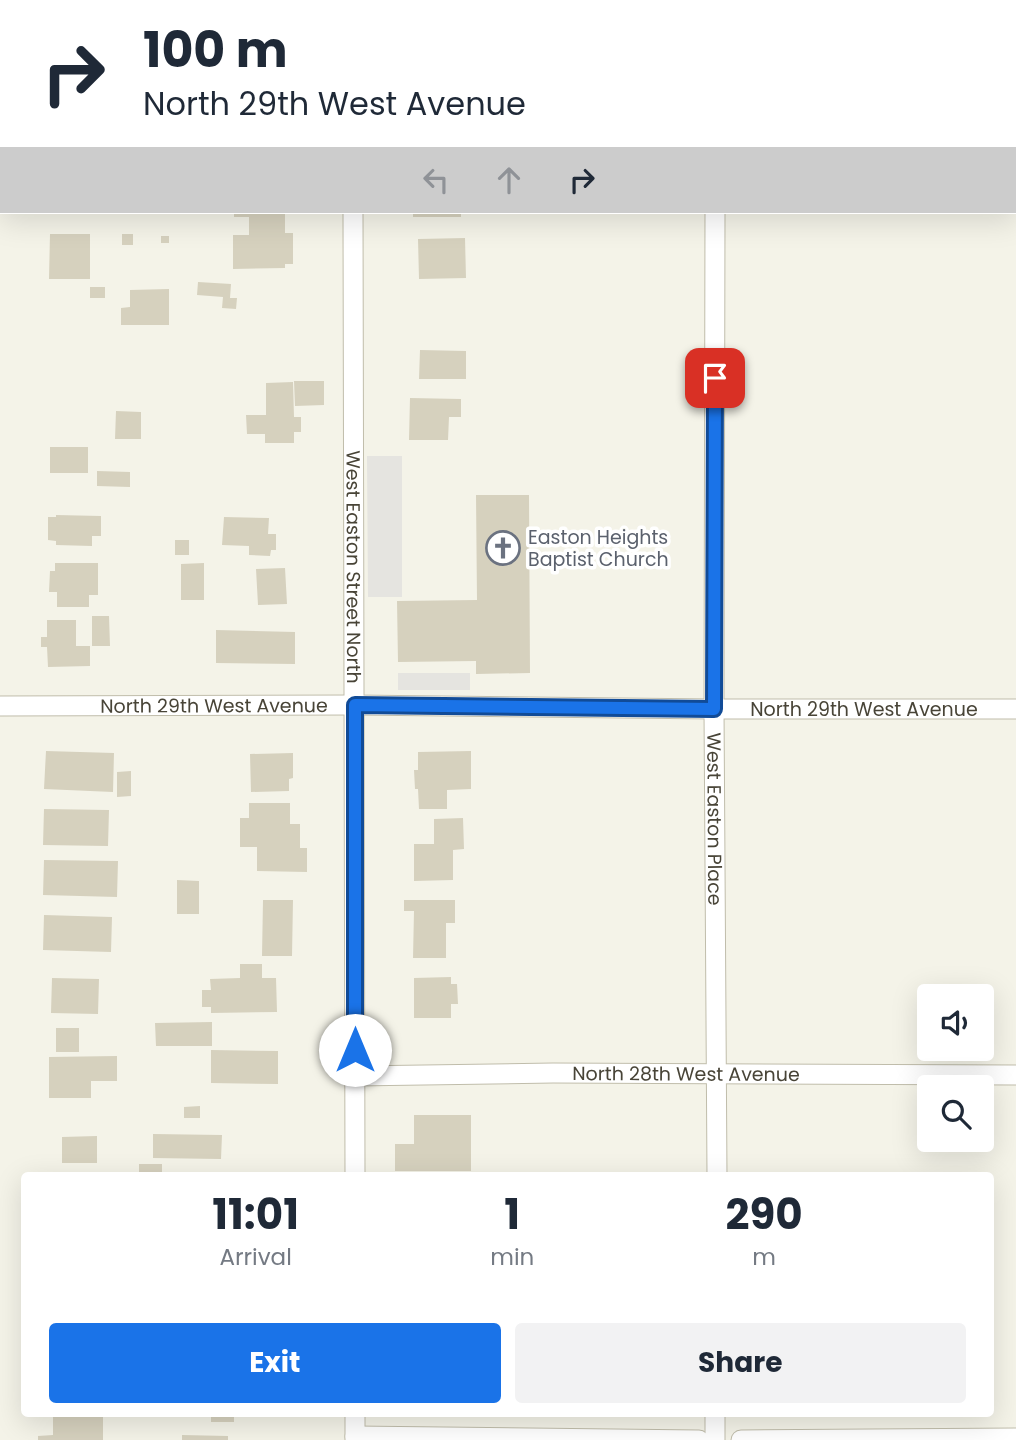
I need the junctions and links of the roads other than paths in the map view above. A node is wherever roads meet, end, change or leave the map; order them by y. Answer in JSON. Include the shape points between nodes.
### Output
{"nodes":[{"id":1,"x":354,"y":214,"type":"edge"},
{"id":2,"x":715,"y":214,"type":"edge"},
{"id":3,"x":355,"y":705,"type":"junction"},
{"id":4,"x":0,"y":706,"type":"edge"},
{"id":5,"x":714,"y":709,"type":"junction"},
{"id":6,"x":1016,"y":709,"type":"edge"},
{"id":7,"x":718,"y":1073,"type":"junction"},
{"id":8,"x":1016,"y":1075,"type":"edge"},
{"id":9,"x":355,"y":1076,"type":"junction"},
{"id":10,"x":355,"y":1172,"type":"edge"},
{"id":11,"x":717,"y":1172,"type":"edge"},
{"id":12,"x":355,"y":1417,"type":"edge"},
{"id":13,"x":715,"y":1417,"type":"edge"},
{"id":14,"x":355,"y":1438,"type":"edge"},
{"id":15,"x":1016,"y":1438,"type":"edge"},
{"id":16,"x":699,"y":1440,"type":"edge"},
{"id":17,"x":715,"y":1440,"type":"edge"},
{"id":18,"x":741,"y":1440,"type":"edge"}],
"edges":[{"from":1,"to":3,"type":"street","name":"West Easton Street North"},
{"from":2,"to":5,"type":"street","name":"West Easton Place"},
{"from":3,"to":4,"type":"street","name":"North 29th West Avenue"},
{"from":3,"to":5,"type":"street","name":"North 29th West Avenue"},
{"from":3,"to":9,"type":"street","name":"West Easton Street North"},
{"from":5,"to":6,"type":"street","name":"North 29th West Avenue"},
{"from":5,"to":7,"type":"street","name":"West Easton Place"},
{"from":7,"to":8,"type":"street","name":"North 28th West Avenue"},
{"from":7,"to":9,"type":"street","name":"North 28th West Avenue"},
{"from":7,"to":11,"type":"street","name":"West Easton Place"},
{"from":9,"to":10,"type":"street","name":"West Easton Street North"},
{"from":12,"to":14,"type":"street"},
{"from":13,"to":17,"type":"street"},
{"from":14,"to":16,"type":"street"},
{"from":15,"to":18,"type":"street"}]}
